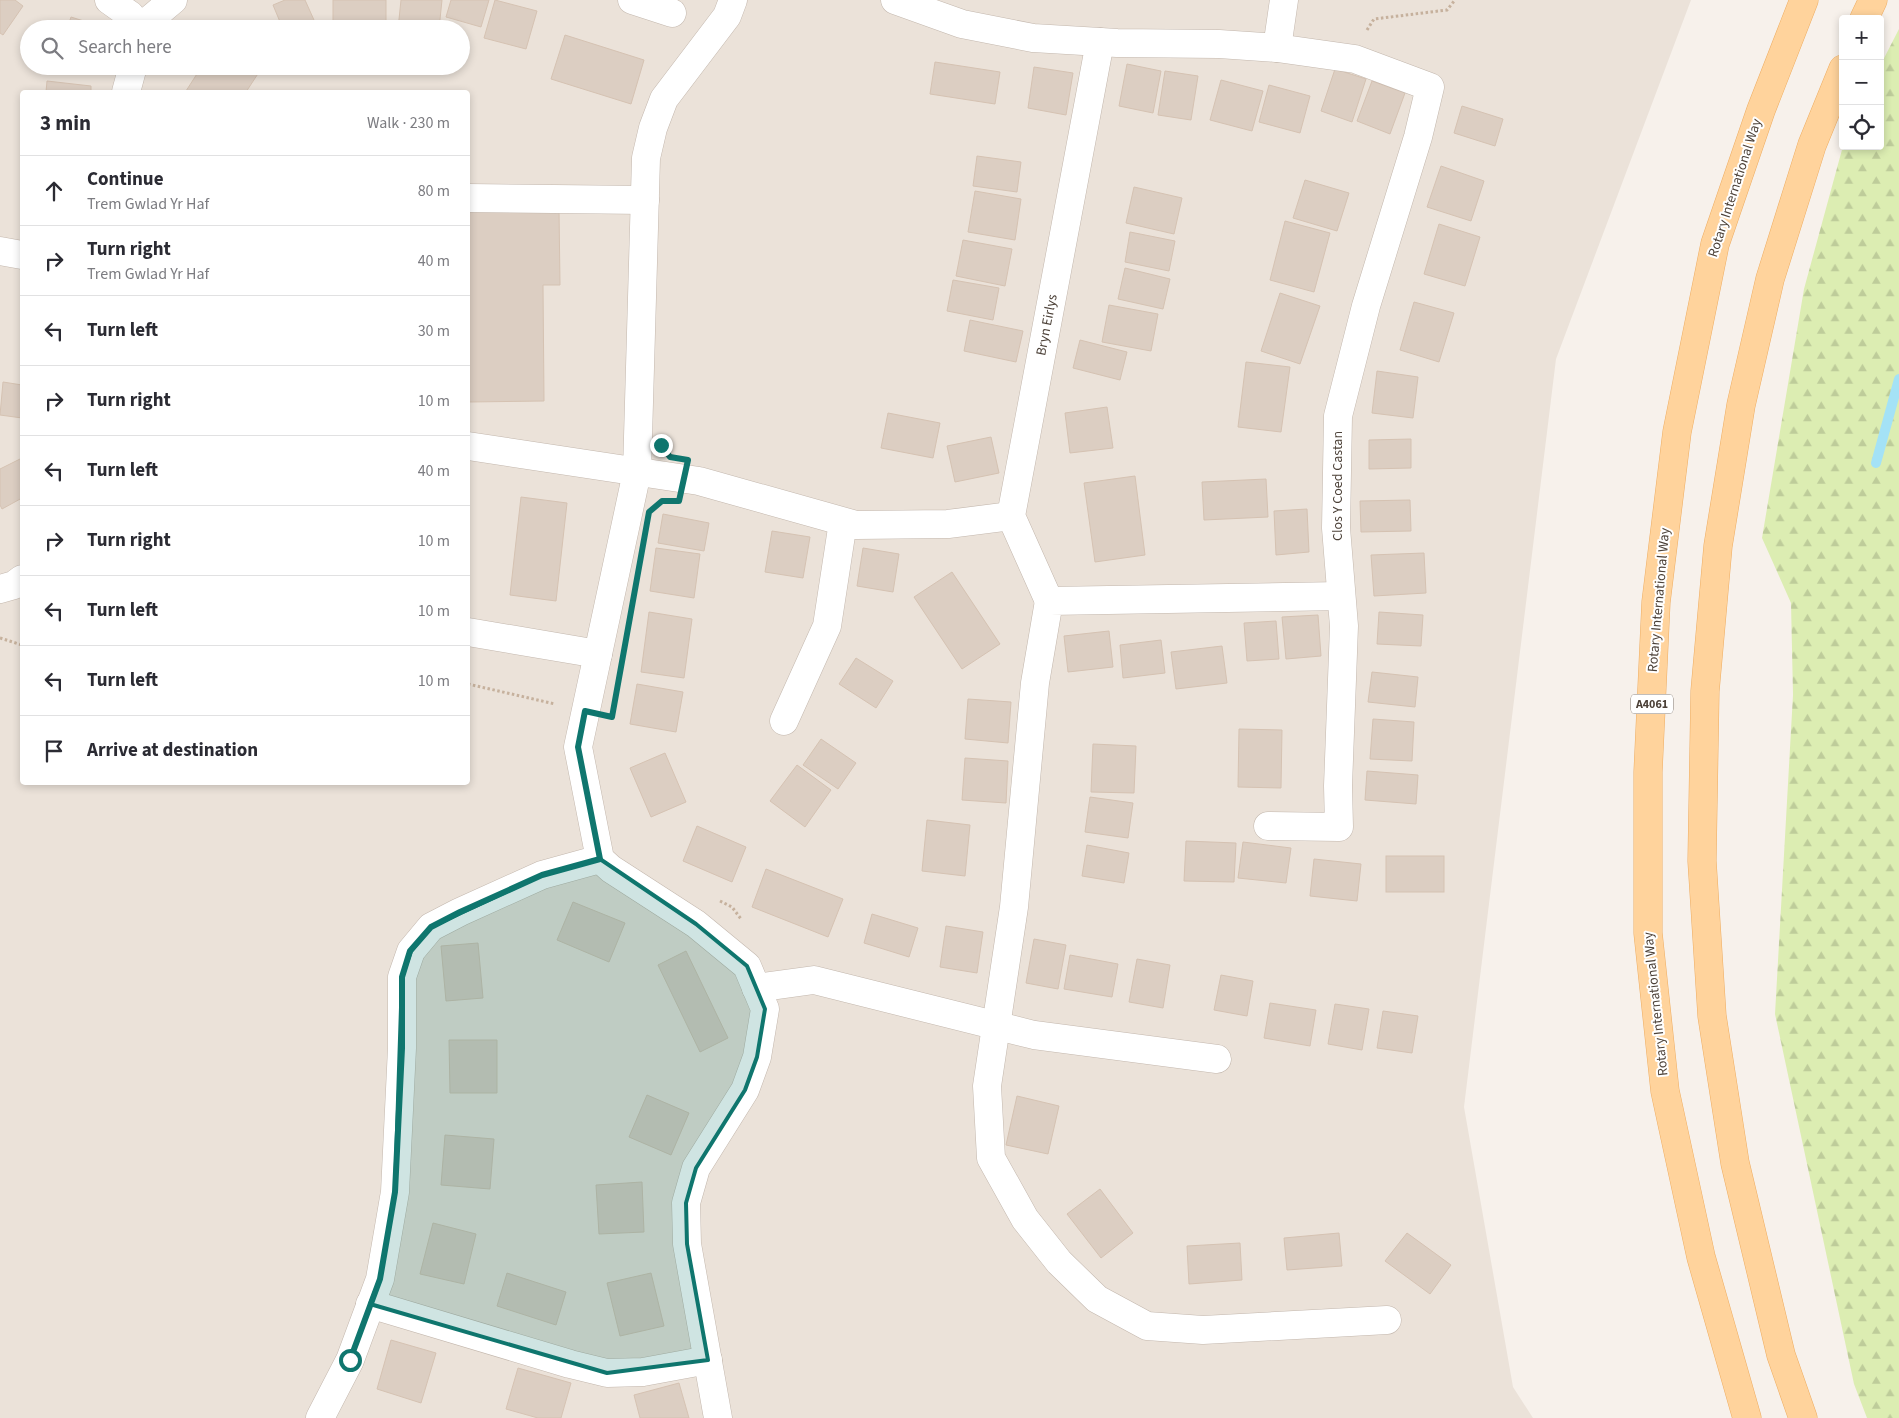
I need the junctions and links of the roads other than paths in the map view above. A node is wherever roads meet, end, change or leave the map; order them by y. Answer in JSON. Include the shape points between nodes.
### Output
{"nodes":[{"id":1,"x":109,"y":0,"type":"edge"},
{"id":2,"x":173,"y":0,"type":"edge"},
{"id":3,"x":632,"y":0,"type":"edge"},
{"id":4,"x":733,"y":0,"type":"edge"},
{"id":5,"x":895,"y":0,"type":"edge"},
{"id":6,"x":1284,"y":0,"type":"edge"},
{"id":7,"x":1804,"y":0,"type":"edge"},
{"id":8,"x":1873,"y":0,"type":"edge"},
{"id":9,"x":672,"y":13,"type":"dead end"},
{"id":10,"x":1866,"y":15,"type":"edge"},
{"id":11,"x":134,"y":20,"type":"edge"},
{"id":12,"x":150,"y":20,"type":"edge"},
{"id":13,"x":1100,"y":42,"type":"junction"},
{"id":14,"x":1277,"y":48,"type":"junction"},
{"id":15,"x":131,"y":75,"type":"edge"},
{"id":16,"x":1839,"y":79,"type":"edge"},
{"id":17,"x":127,"y":90,"type":"edge"},
{"id":18,"x":470,"y":198,"type":"edge"},
{"id":19,"x":644,"y":200,"type":"junction"},
{"id":20,"x":0,"y":251,"type":"edge"},
{"id":21,"x":20,"y":256,"type":"edge"},
{"id":22,"x":470,"y":446,"type":"edge"},
{"id":23,"x":637,"y":472,"type":"junction"},
{"id":24,"x":1011,"y":516,"type":"junction"},
{"id":25,"x":843,"y":522,"type":"junction"},
{"id":26,"x":20,"y":580,"type":"edge"},
{"id":27,"x":0,"y":588,"type":"edge"},
{"id":28,"x":1341,"y":596,"type":"junction"},
{"id":29,"x":1049,"y":601,"type":"junction"},
{"id":30,"x":470,"y":632,"type":"edge"},
{"id":31,"x":598,"y":654,"type":"junction"},
{"id":32,"x":784,"y":721,"type":"dead end"},
{"id":33,"x":1268,"y":826,"type":"dead end"},
{"id":34,"x":600,"y":859,"type":"junction"},
{"id":35,"x":756,"y":988,"type":"junction"},
{"id":36,"x":996,"y":1026,"type":"junction"},
{"id":37,"x":1217,"y":1059,"type":"dead end"},
{"id":38,"x":370,"y":1304,"type":"junction"},
{"id":39,"x":1387,"y":1320,"type":"dead end"},
{"id":40,"x":708,"y":1360,"type":"junction"},
{"id":41,"x":320,"y":1418,"type":"edge"},
{"id":42,"x":718,"y":1418,"type":"edge"},
{"id":43,"x":1747,"y":1418,"type":"edge"},
{"id":44,"x":1803,"y":1418,"type":"edge"}],
"edges":[{"from":1,"to":11,"type":"street"},
{"from":2,"to":12,"type":"street"},
{"from":3,"to":9,"type":"street"},
{"from":4,"to":19,"type":"street","via":[[727,16],[664,99],[646,158]]},
{"from":5,"to":13,"type":"street","via":[[962,24],[1032,38]]},
{"from":6,"to":14,"type":"street"},
{"from":7,"to":43,"type":"main road","name":"Rotary International Way","number":"A4061","via":[[1761,110],[1715,244],[1679,422],[1656,602],[1648,772],[1648,933],[1665,1091],[1701,1257]]},
{"from":8,"to":10,"type":"main road"},
{"from":13,"to":14,"type":"street"},
{"from":13,"to":24,"type":"street","name":"Bryn Eirlys"},
{"from":14,"to":28,"type":"street","name":"Clos Y Coed Castan","via":[[1355,59],[1430,87],[1366,306],[1338,416],[1336,528]]},
{"from":15,"to":17,"type":"street"},
{"from":16,"to":44,"type":"main road","via":[[1812,145],[1770,279],[1741,405],[1718,546],[1705,691],[1702,861],[1712,1016],[1735,1163],[1781,1355]]},
{"from":18,"to":19,"type":"street"},
{"from":19,"to":23,"type":"street"},
{"from":20,"to":21,"type":"street"},
{"from":22,"to":23,"type":"street"},
{"from":23,"to":25,"type":"street","via":[[699,481]]},
{"from":23,"to":31,"type":"street"},
{"from":24,"to":25,"type":"street","via":[[948,524],[856,525]]},
{"from":24,"to":29,"type":"street"},
{"from":25,"to":32,"type":"street","via":[[827,626]]},
{"from":26,"to":27,"type":"street"},
{"from":28,"to":29,"type":"street"},
{"from":28,"to":33,"type":"street","name":"Clos Y Coed Castan","via":[[1344,626],[1339,827]]},
{"from":29,"to":36,"type":"street","via":[[1035,683],[1014,907]]},
{"from":30,"to":31,"type":"street"},
{"from":31,"to":34,"type":"street","via":[[578,747]]},
{"from":34,"to":35,"type":"street","via":[[703,930],[747,966]]},
{"from":34,"to":38,"type":"street","via":[[542,875],[460,912],[431,927],[410,951],[402,977],[395,1192],[380,1279]]},
{"from":35,"to":36,"type":"street","via":[[814,980]]},
{"from":35,"to":40,"type":"street","via":[[765,1009],[757,1057],[745,1090],[696,1168],[686,1203],[687,1244]]},
{"from":36,"to":37,"type":"street","via":[[1034,1035]]},
{"from":36,"to":39,"type":"street","via":[[987,1086],[991,1158],[1025,1219],[1059,1262],[1096,1299],[1147,1326],[1203,1330]]},
{"from":38,"to":40,"type":"street","via":[[607,1373],[642,1372]]},
{"from":38,"to":41,"type":"street","via":[[350,1360]]},
{"from":40,"to":42,"type":"street"}]}
